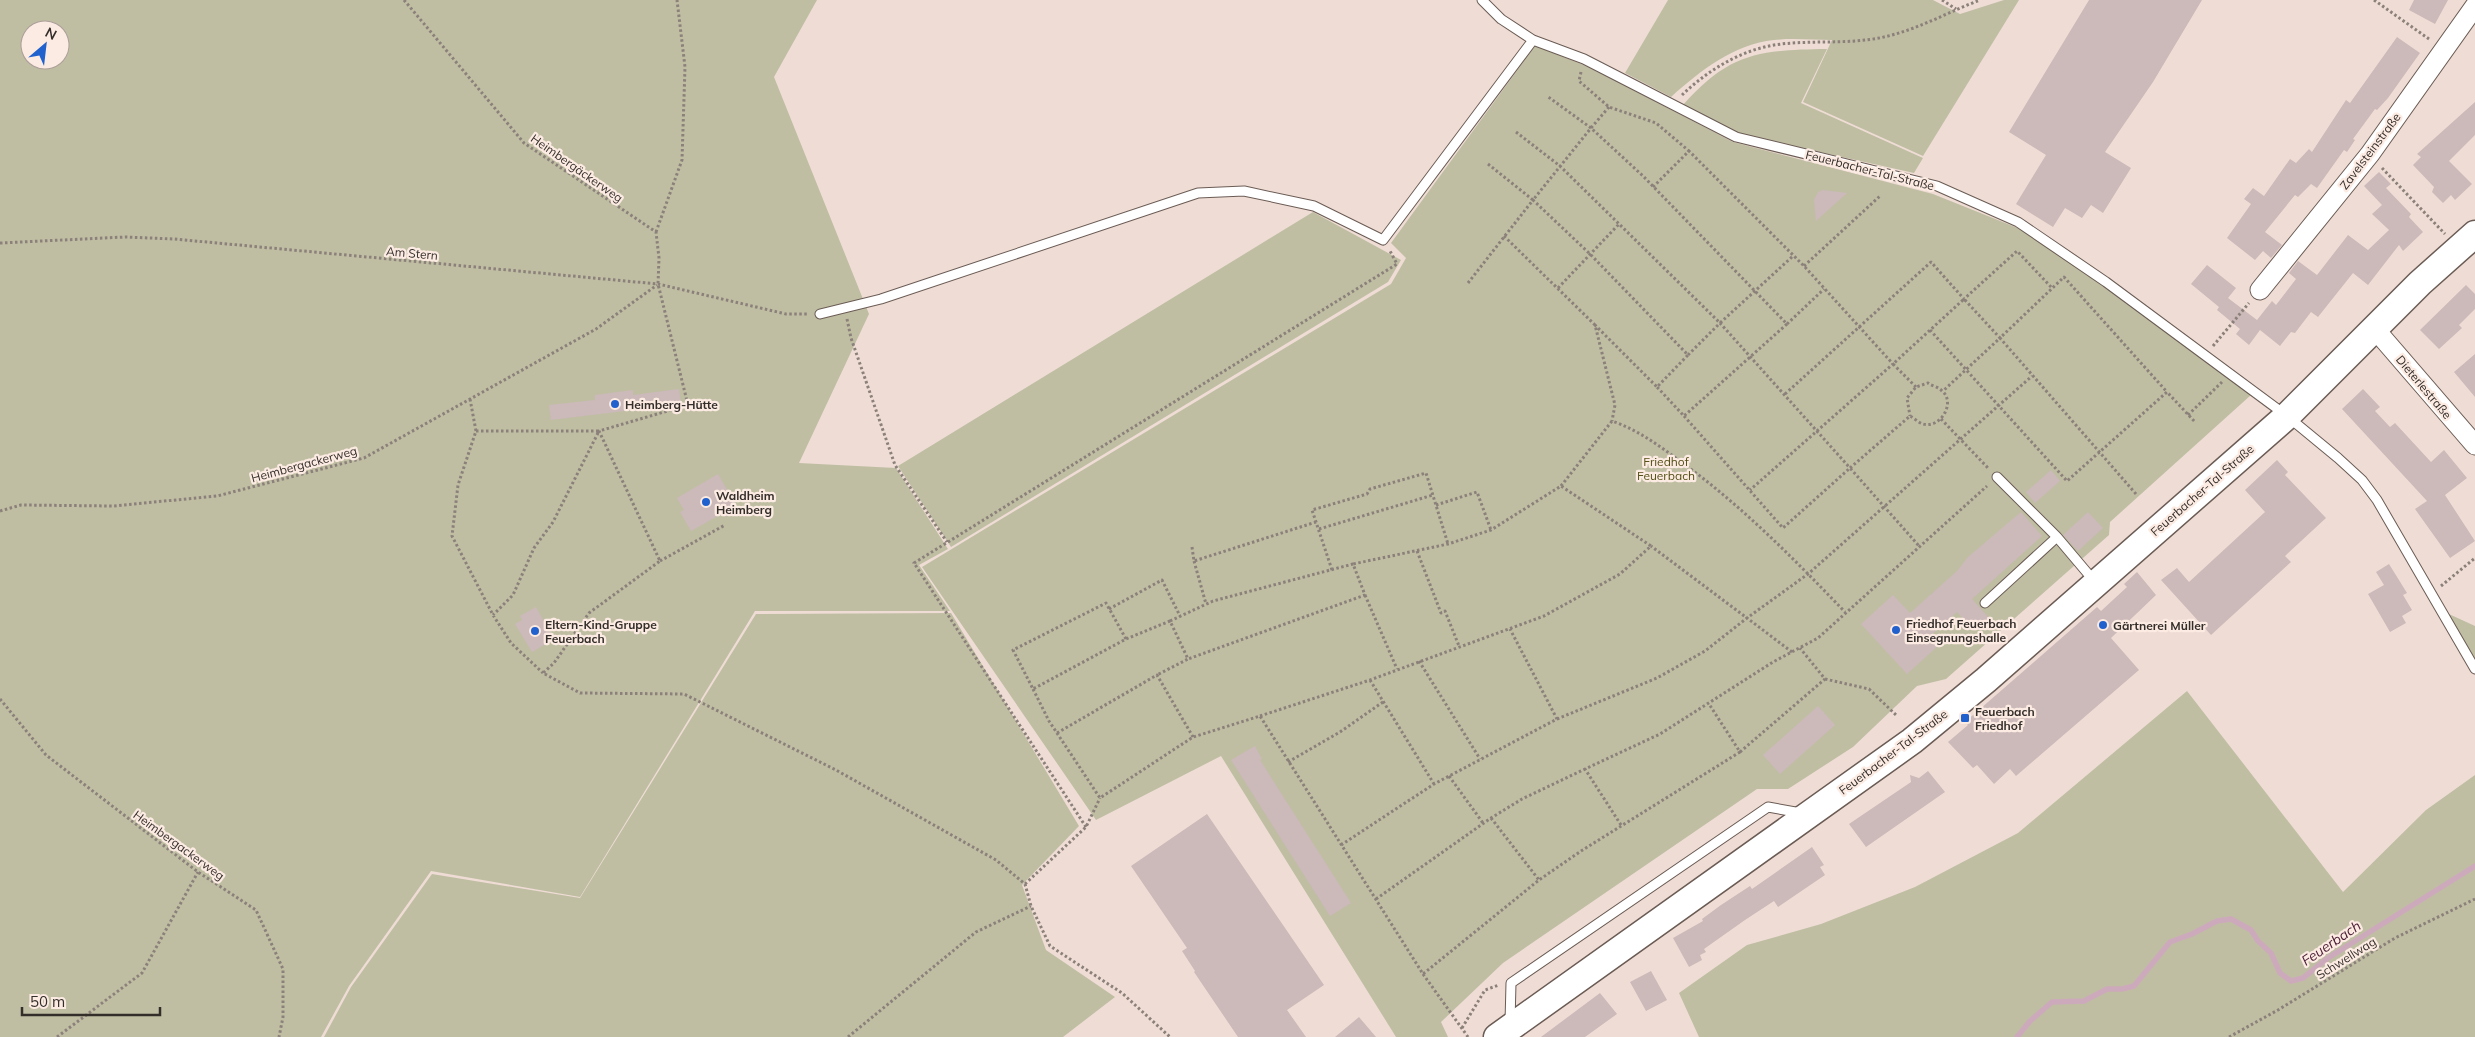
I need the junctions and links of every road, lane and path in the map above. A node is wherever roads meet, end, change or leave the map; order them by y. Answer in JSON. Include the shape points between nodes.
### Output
{"nodes":[{"id":1,"x":404,"y":0,"type":"edge"},
{"id":2,"x":677,"y":0,"type":"edge"},
{"id":3,"x":1482,"y":0,"type":"edge"},
{"id":4,"x":1942,"y":0,"type":"edge"},
{"id":5,"x":1980,"y":0,"type":"edge"},
{"id":6,"x":2374,"y":0,"type":"edge"},
{"id":7,"x":2475,"y":6,"type":"edge"},
{"id":8,"x":1956,"y":9,"type":"junction"},
{"id":9,"x":1533,"y":40,"type":"junction"},
{"id":10,"x":2444,"y":49,"type":"junction"},
{"id":11,"x":1584,"y":59,"type":"junction"},
{"id":12,"x":1547,"y":96,"type":"dead end"},
{"id":13,"x":1673,"y":104,"type":"junction"},
{"id":14,"x":1609,"y":107,"type":"junction"},
{"id":15,"x":1591,"y":128,"type":"junction"},
{"id":16,"x":1516,"y":132,"type":"dead end"},
{"id":17,"x":1689,"y":151,"type":"junction"},
{"id":18,"x":2370,"y":154,"type":"junction"},
{"id":19,"x":1488,"y":164,"type":"dead end"},
{"id":20,"x":1560,"y":166,"type":"junction"},
{"id":21,"x":1653,"y":187,"type":"junction"},
{"id":22,"x":1880,"y":196,"type":"dead end"},
{"id":23,"x":1533,"y":200,"type":"junction"},
{"id":24,"x":2432,"y":221,"type":"dead end"},
{"id":25,"x":1620,"y":223,"type":"junction"},
{"id":26,"x":656,"y":232,"type":"junction"},
{"id":27,"x":2475,"y":234,"type":"edge"},
{"id":28,"x":1504,"y":236,"type":"junction"},
{"id":29,"x":1383,"y":240,"type":"junction"},
{"id":30,"x":0,"y":243,"type":"edge"},
{"id":31,"x":1590,"y":254,"type":"junction"},
{"id":32,"x":1793,"y":256,"type":"junction"},
{"id":33,"x":1804,"y":266,"type":"junction"},
{"id":34,"x":1468,"y":283,"type":"dead end"},
{"id":35,"x":658,"y":284,"type":"junction"},
{"id":36,"x":1558,"y":288,"type":"junction"},
{"id":37,"x":2052,"y":288,"type":"junction"},
{"id":38,"x":1824,"y":289,"type":"junction"},
{"id":39,"x":2260,"y":290,"type":"joint"},
{"id":40,"x":1755,"y":291,"type":"junction"},
{"id":41,"x":1964,"y":299,"type":"junction"},
{"id":42,"x":845,"y":308,"type":"junction"},
{"id":43,"x":820,"y":314,"type":"joint"},
{"id":44,"x":1720,"y":323,"type":"junction"},
{"id":45,"x":1787,"y":324,"type":"junction"},
{"id":46,"x":1595,"y":325,"type":"junction"},
{"id":47,"x":1859,"y":327,"type":"junction"},
{"id":48,"x":2374,"y":328,"type":"junction"},
{"id":49,"x":1930,"y":330,"type":"junction"},
{"id":50,"x":2000,"y":338,"type":"junction"},
{"id":51,"x":1688,"y":355,"type":"junction"},
{"id":52,"x":1750,"y":356,"type":"junction"},
{"id":53,"x":2205,"y":357,"type":"junction"},
{"id":54,"x":1893,"y":364,"type":"junction"},
{"id":55,"x":1966,"y":370,"type":"junction"},
{"id":56,"x":2032,"y":376,"type":"junction"},
{"id":57,"x":1657,"y":387,"type":"junction"},
{"id":58,"x":1916,"y":387,"type":"junction"},
{"id":59,"x":2214,"y":390,"type":"dead end"},
{"id":60,"x":1943,"y":391,"type":"junction"},
{"id":61,"x":2167,"y":392,"type":"junction"},
{"id":62,"x":1785,"y":394,"type":"junction"},
{"id":63,"x":470,"y":400,"type":"junction"},
{"id":64,"x":1998,"y":407,"type":"junction"},
{"id":65,"x":2188,"y":415,"type":"junction"},
{"id":66,"x":1684,"y":416,"type":"junction"},
{"id":67,"x":1910,"y":416,"type":"junction"},
{"id":68,"x":2287,"y":416,"type":"junction"},
{"id":69,"x":1941,"y":418,"type":"junction"},
{"id":70,"x":1612,"y":421,"type":"junction"},
{"id":71,"x":2195,"y":422,"type":"dead end"},
{"id":72,"x":1817,"y":430,"type":"junction"},
{"id":73,"x":476,"y":431,"type":"junction"},
{"id":74,"x":599,"y":431,"type":"junction"},
{"id":75,"x":1962,"y":440,"type":"junction"},
{"id":76,"x":2475,"y":445,"type":"edge"},
{"id":77,"x":2099,"y":452,"type":"junction"},
{"id":78,"x":1850,"y":468,"type":"junction"},
{"id":79,"x":1997,"y":477,"type":"junction"},
{"id":80,"x":1561,"y":486,"type":"junction"},
{"id":81,"x":1750,"y":490,"type":"junction"},
{"id":82,"x":2136,"y":494,"type":"dead end"},
{"id":83,"x":1433,"y":495,"type":"junction"},
{"id":84,"x":1436,"y":505,"type":"junction"},
{"id":85,"x":1884,"y":507,"type":"junction"},
{"id":86,"x":0,"y":511,"type":"edge"},
{"id":87,"x":1316,"y":522,"type":"junction"},
{"id":88,"x":725,"y":525,"type":"dead end"},
{"id":89,"x":1318,"y":529,"type":"junction"},
{"id":90,"x":1491,"y":530,"type":"junction"},
{"id":91,"x":2057,"y":538,"type":"junction"},
{"id":92,"x":947,"y":542,"type":"junction"},
{"id":93,"x":1448,"y":544,"type":"junction"},
{"id":94,"x":1192,"y":546,"type":"dead end"},
{"id":95,"x":1651,"y":546,"type":"junction"},
{"id":96,"x":1919,"y":546,"type":"junction"},
{"id":97,"x":1417,"y":550,"type":"junction"},
{"id":98,"x":2475,"y":558,"type":"edge"},
{"id":99,"x":1194,"y":560,"type":"junction"},
{"id":100,"x":660,"y":561,"type":"junction"},
{"id":101,"x":1353,"y":564,"type":"junction"},
{"id":102,"x":1332,"y":570,"type":"junction"},
{"id":103,"x":1808,"y":574,"type":"junction"},
{"id":104,"x":2097,"y":584,"type":"junction"},
{"id":105,"x":2430,"y":594,"type":"junction"},
{"id":106,"x":1365,"y":596,"type":"junction"},
{"id":107,"x":1985,"y":603,"type":"dead end"},
{"id":108,"x":1206,"y":604,"type":"junction"},
{"id":109,"x":1109,"y":609,"type":"junction"},
{"id":110,"x":1845,"y":612,"type":"junction"},
{"id":111,"x":493,"y":615,"type":"junction"},
{"id":112,"x":1180,"y":616,"type":"junction"},
{"id":113,"x":1747,"y":618,"type":"junction"},
{"id":114,"x":1170,"y":621,"type":"junction"},
{"id":115,"x":1510,"y":629,"type":"junction"},
{"id":116,"x":1126,"y":639,"type":"junction"},
{"id":117,"x":1459,"y":646,"type":"junction"},
{"id":118,"x":1800,"y":648,"type":"junction"},
{"id":119,"x":1792,"y":652,"type":"junction"},
{"id":120,"x":1188,"y":659,"type":"junction"},
{"id":121,"x":1418,"y":662,"type":"junction"},
{"id":122,"x":1398,"y":669,"type":"junction"},
{"id":123,"x":2475,"y":669,"type":"edge"},
{"id":124,"x":542,"y":673,"type":"junction"},
{"id":125,"x":1157,"y":675,"type":"junction"},
{"id":126,"x":1825,"y":679,"type":"junction"},
{"id":127,"x":1370,"y":680,"type":"junction"},
{"id":128,"x":1033,"y":688,"type":"junction"},
{"id":129,"x":0,"y":699,"type":"edge"},
{"id":130,"x":1383,"y":702,"type":"junction"},
{"id":131,"x":1709,"y":704,"type":"junction"},
{"id":132,"x":1896,"y":715,"type":"dead end"},
{"id":133,"x":1260,"y":716,"type":"junction"},
{"id":134,"x":1556,"y":719,"type":"junction"},
{"id":135,"x":1057,"y":733,"type":"junction"},
{"id":136,"x":1193,"y":737,"type":"junction"},
{"id":137,"x":1740,"y":752,"type":"junction"},
{"id":138,"x":1480,"y":759,"type":"junction"},
{"id":139,"x":1288,"y":762,"type":"junction"},
{"id":140,"x":1585,"y":769,"type":"junction"},
{"id":141,"x":1449,"y":776,"type":"junction"},
{"id":142,"x":1434,"y":784,"type":"junction"},
{"id":143,"x":1100,"y":798,"type":"junction"},
{"id":144,"x":1809,"y":814,"type":"junction"},
{"id":145,"x":1491,"y":818,"type":"junction"},
{"id":146,"x":1483,"y":823,"type":"junction"},
{"id":147,"x":1621,"y":825,"type":"junction"},
{"id":148,"x":1086,"y":827,"type":"junction"},
{"id":149,"x":1341,"y":845,"type":"junction"},
{"id":150,"x":198,"y":872,"type":"junction"},
{"id":151,"x":1539,"y":880,"type":"junction"},
{"id":152,"x":1025,"y":884,"type":"junction"},
{"id":153,"x":2475,"y":898,"type":"edge"},
{"id":154,"x":1376,"y":899,"type":"junction"},
{"id":155,"x":1031,"y":906,"type":"junction"},
{"id":156,"x":1423,"y":974,"type":"junction"},
{"id":157,"x":1511,"y":983,"type":"junction"},
{"id":158,"x":1462,"y":1028,"type":"junction"},
{"id":159,"x":1503,"y":1032,"type":"edge"},
{"id":160,"x":56,"y":1037,"type":"edge"},
{"id":161,"x":279,"y":1037,"type":"edge"},
{"id":162,"x":848,"y":1037,"type":"edge"},
{"id":163,"x":1170,"y":1037,"type":"edge"},
{"id":164,"x":1468,"y":1037,"type":"edge"},
{"id":165,"x":2229,"y":1037,"type":"edge"}],
"edges":[{"from":1,"to":26,"type":"path","name":"Heimbergäckerweg","via":[[524,143]]},
{"from":2,"to":26,"type":"path","via":[[685,67],[682,160]]},
{"from":3,"to":9,"type":"lane","name":"Feuerbacher-Tal-Straße","via":[[1500,19]]},
{"from":4,"to":8,"type":"path"},
{"from":5,"to":8,"type":"path"},
{"from":6,"to":10,"type":"path"},
{"from":7,"to":10,"type":"street","name":"Zavelsteinstraße"},
{"from":8,"to":13,"type":"path","via":[[1891,35],[1848,43],[1775,45],[1744,53],[1695,82]]},
{"from":9,"to":11,"type":"lane","name":"Feuerbacher-Tal-Straße"},
{"from":9,"to":29,"type":"lane"},
{"from":10,"to":18,"type":"street","name":"Zavelsteinstraße"},
{"from":11,"to":13,"type":"lane","name":"Feuerbacher-Tal-Straße"},
{"from":11,"to":14,"type":"path","via":[[1579,81]]},
{"from":12,"to":15,"type":"path"},
{"from":13,"to":53,"type":"lane","name":"Feuerbacher-Tal-Straße","via":[[1736,138],[1937,186],[2018,222],[2106,282]]},
{"from":14,"to":15,"type":"path"},
{"from":14,"to":17,"type":"path","via":[[1656,123]]},
{"from":15,"to":20,"type":"path"},
{"from":15,"to":21,"type":"path"},
{"from":16,"to":20,"type":"path"},
{"from":17,"to":21,"type":"path"},
{"from":17,"to":32,"type":"path"},
{"from":18,"to":24,"type":"path"},
{"from":18,"to":39,"type":"street","name":"Zavelsteinstraße"},
{"from":19,"to":23,"type":"path"},
{"from":20,"to":23,"type":"path"},
{"from":20,"to":25,"type":"path"},
{"from":21,"to":40,"type":"path"},
{"from":22,"to":33,"type":"path"},
{"from":23,"to":28,"type":"path"},
{"from":23,"to":31,"type":"path"},
{"from":25,"to":31,"type":"path"},
{"from":25,"to":44,"type":"path"},
{"from":26,"to":35,"type":"path"},
{"from":27,"to":48,"type":"main road","name":"Feuerbacher-Tal-Straße"},
{"from":28,"to":34,"type":"path"},
{"from":28,"to":36,"type":"path"},
{"from":29,"to":42,"type":"lane","via":[[1314,206],[1244,191],[1198,193],[881,299]]},
{"from":29,"to":92,"type":"path","via":[[1396,264]]},
{"from":30,"to":35,"type":"path","name":"Am Stern","via":[[125,237],[174,239]]},
{"from":31,"to":36,"type":"path"},
{"from":31,"to":51,"type":"path"},
{"from":32,"to":33,"type":"path"},
{"from":32,"to":40,"type":"path"},
{"from":33,"to":38,"type":"path"},
{"from":35,"to":43,"type":"path","name":"Am Stern","via":[[786,314]]},
{"from":35,"to":63,"type":"path","name":"Heimbergackerweg","via":[[596,329]]},
{"from":35,"to":74,"type":"path","via":[[688,405]]},
{"from":36,"to":46,"type":"path"},
{"from":37,"to":41,"type":"path","via":[[2017,251]]},
{"from":37,"to":50,"type":"path"},
{"from":37,"to":61,"type":"path","via":[[2064,277]]},
{"from":38,"to":45,"type":"path"},
{"from":38,"to":47,"type":"path"},
{"from":39,"to":53,"type":"path"},
{"from":40,"to":44,"type":"path"},
{"from":40,"to":45,"type":"path"},
{"from":41,"to":47,"type":"path","via":[[1931,262]]},
{"from":41,"to":49,"type":"path"},
{"from":41,"to":50,"type":"path"},
{"from":42,"to":43,"type":"lane"},
{"from":42,"to":92,"type":"path","via":[[851,338],[895,465]]},
{"from":44,"to":51,"type":"path"},
{"from":44,"to":52,"type":"path"},
{"from":45,"to":52,"type":"path"},
{"from":46,"to":57,"type":"path"},
{"from":46,"to":70,"type":"path","via":[[1615,405]]},
{"from":47,"to":54,"type":"path"},
{"from":47,"to":62,"type":"path"},
{"from":48,"to":68,"type":"main road","name":"Feuerbacher-Tal-Straße"},
{"from":48,"to":76,"type":"street","name":"Dieterlestraße"},
{"from":49,"to":54,"type":"path"},
{"from":49,"to":55,"type":"path"},
{"from":50,"to":55,"type":"path"},
{"from":50,"to":56,"type":"path"},
{"from":51,"to":57,"type":"path"},
{"from":52,"to":62,"type":"path"},
{"from":52,"to":66,"type":"path"},
{"from":53,"to":68,"type":"lane","name":"Feuerbacher-Tal-Straße"},
{"from":54,"to":58,"type":"path"},
{"from":54,"to":72,"type":"path"},
{"from":55,"to":60,"type":"path"},
{"from":55,"to":64,"type":"path"},
{"from":56,"to":64,"type":"path"},
{"from":56,"to":77,"type":"path"},
{"from":57,"to":66,"type":"path"},
{"from":58,"to":60,"type":"path","via":[[1928,383]]},
{"from":58,"to":67,"type":"path","via":[[1907,398]]},
{"from":59,"to":65,"type":"path"},
{"from":60,"to":69,"type":"path","via":[[1948,402]]},
{"from":61,"to":65,"type":"path"},
{"from":61,"to":77,"type":"path"},
{"from":62,"to":72,"type":"path"},
{"from":63,"to":73,"type":"path"},
{"from":63,"to":86,"type":"path","name":"Heimbergackerweg","via":[[364,458],[217,496],[113,506],[21,504]]},
{"from":64,"to":75,"type":"path"},
{"from":64,"to":77,"type":"path","via":[[2067,481]]},
{"from":65,"to":71,"type":"path"},
{"from":66,"to":81,"type":"path"},
{"from":67,"to":69,"type":"path","via":[[1924,424],[1933,424]]},
{"from":67,"to":78,"type":"path"},
{"from":68,"to":104,"type":"main road","name":"Feuerbacher-Tal-Straße"},
{"from":68,"to":105,"type":"lane","via":[[2362,480],[2377,500]]},
{"from":69,"to":75,"type":"path"},
{"from":70,"to":80,"type":"path"},
{"from":70,"to":103,"type":"path","via":[[1652,441],[1734,502]]},
{"from":72,"to":78,"type":"path"},
{"from":72,"to":81,"type":"path"},
{"from":73,"to":74,"type":"path"},
{"from":73,"to":111,"type":"path","via":[[458,484],[452,536]]},
{"from":74,"to":100,"type":"path"},
{"from":74,"to":111,"type":"path","via":[[553,522],[534,548],[513,595]]},
{"from":75,"to":79,"type":"path"},
{"from":75,"to":85,"type":"path"},
{"from":77,"to":82,"type":"path"},
{"from":78,"to":81,"type":"path","via":[[1783,528]]},
{"from":78,"to":85,"type":"path"},
{"from":79,"to":91,"type":"lane"},
{"from":79,"to":96,"type":"path"},
{"from":80,"to":90,"type":"path"},
{"from":80,"to":95,"type":"path"},
{"from":83,"to":84,"type":"path"},
{"from":83,"to":87,"type":"path","via":[[1426,473],[1312,510]]},
{"from":83,"to":89,"type":"path"},
{"from":84,"to":90,"type":"path","via":[[1477,492]]},
{"from":84,"to":93,"type":"path"},
{"from":85,"to":96,"type":"path"},
{"from":85,"to":103,"type":"path"},
{"from":87,"to":89,"type":"path"},
{"from":87,"to":99,"type":"path"},
{"from":88,"to":100,"type":"path"},
{"from":89,"to":102,"type":"path"},
{"from":90,"to":93,"type":"path"},
{"from":91,"to":104,"type":"lane"},
{"from":91,"to":107,"type":"lane"},
{"from":92,"to":148,"type":"path","via":[[914,563]]},
{"from":93,"to":97,"type":"path"},
{"from":94,"to":99,"type":"path"},
{"from":95,"to":113,"type":"path"},
{"from":95,"to":115,"type":"path","via":[[1620,574],[1544,616]]},
{"from":96,"to":110,"type":"path"},
{"from":97,"to":101,"type":"path"},
{"from":97,"to":117,"type":"path","via":[[1441,613],[1445,611]]},
{"from":98,"to":105,"type":"path"},
{"from":99,"to":108,"type":"path"},
{"from":100,"to":124,"type":"path","via":[[588,613],[554,663]]},
{"from":101,"to":102,"type":"path"},
{"from":101,"to":106,"type":"path"},
{"from":102,"to":108,"type":"path"},
{"from":103,"to":110,"type":"path"},
{"from":103,"to":113,"type":"path"},
{"from":104,"to":144,"type":"main road","name":"Feuerbacher-Tal-Straße","via":[[1912,741]]},
{"from":105,"to":123,"type":"lane"},
{"from":106,"to":120,"type":"path"},
{"from":106,"to":122,"type":"path"},
{"from":108,"to":112,"type":"path"},
{"from":109,"to":112,"type":"path","via":[[1162,580]]},
{"from":109,"to":116,"type":"path"},
{"from":109,"to":128,"type":"path","via":[[1106,603],[1013,650]]},
{"from":110,"to":118,"type":"path","via":[[1818,638]]},
{"from":111,"to":124,"type":"path","via":[[511,642]]},
{"from":112,"to":114,"type":"path"},
{"from":113,"to":119,"type":"path"},
{"from":113,"to":134,"type":"path","via":[[1705,651],[1657,678]]},
{"from":114,"to":116,"type":"path"},
{"from":114,"to":120,"type":"path"},
{"from":115,"to":117,"type":"path"},
{"from":115,"to":134,"type":"path"},
{"from":116,"to":128,"type":"path"},
{"from":117,"to":121,"type":"path"},
{"from":118,"to":119,"type":"path"},
{"from":118,"to":126,"type":"path"},
{"from":119,"to":131,"type":"path"},
{"from":120,"to":125,"type":"path"},
{"from":121,"to":122,"type":"path"},
{"from":121,"to":138,"type":"path"},
{"from":122,"to":127,"type":"path"},
{"from":124,"to":152,"type":"path","via":[[580,693],[684,694],[836,770],[996,860]]},
{"from":125,"to":135,"type":"path"},
{"from":125,"to":136,"type":"path"},
{"from":126,"to":132,"type":"path","via":[[1869,689]]},
{"from":126,"to":137,"type":"path"},
{"from":127,"to":130,"type":"path"},
{"from":127,"to":133,"type":"path"},
{"from":128,"to":135,"type":"path"},
{"from":129,"to":150,"type":"path","name":"Heimbergackerweg","via":[[46,755]]},
{"from":130,"to":139,"type":"path"},
{"from":130,"to":142,"type":"path"},
{"from":131,"to":137,"type":"path"},
{"from":131,"to":140,"type":"path","via":[[1660,734]]},
{"from":133,"to":136,"type":"path"},
{"from":133,"to":139,"type":"path"},
{"from":134,"to":138,"type":"path"},
{"from":135,"to":143,"type":"path"},
{"from":136,"to":143,"type":"path"},
{"from":137,"to":147,"type":"path"},
{"from":138,"to":141,"type":"path"},
{"from":139,"to":149,"type":"path"},
{"from":140,"to":145,"type":"path","via":[[1522,799]]},
{"from":140,"to":147,"type":"path"},
{"from":141,"to":142,"type":"path"},
{"from":141,"to":146,"type":"path"},
{"from":142,"to":149,"type":"path"},
{"from":143,"to":148,"type":"path"},
{"from":144,"to":157,"type":"lane","via":[[1768,807]]},
{"from":144,"to":159,"type":"main road","name":"Feuerbacher-Tal-Straße"},
{"from":145,"to":146,"type":"path"},
{"from":145,"to":151,"type":"path"},
{"from":146,"to":154,"type":"path"},
{"from":147,"to":151,"type":"path"},
{"from":148,"to":152,"type":"path"},
{"from":149,"to":154,"type":"path"},
{"from":150,"to":160,"type":"path","via":[[142,973]]},
{"from":150,"to":161,"type":"path","name":"Heimbergackerweg","via":[[256,910],[283,969],[283,1017]]},
{"from":151,"to":156,"type":"path"},
{"from":152,"to":155,"type":"path"},
{"from":153,"to":165,"type":"path","name":"Schwellwag","via":[[2395,938]]},
{"from":154,"to":156,"type":"path"},
{"from":155,"to":162,"type":"path","via":[[976,932]]},
{"from":155,"to":163,"type":"path","via":[[1050,946],[1122,993]]},
{"from":156,"to":158,"type":"path"},
{"from":157,"to":158,"type":"path","via":[[1485,990]]},
{"from":157,"to":159,"type":"lane"},
{"from":158,"to":164,"type":"path"}]}
